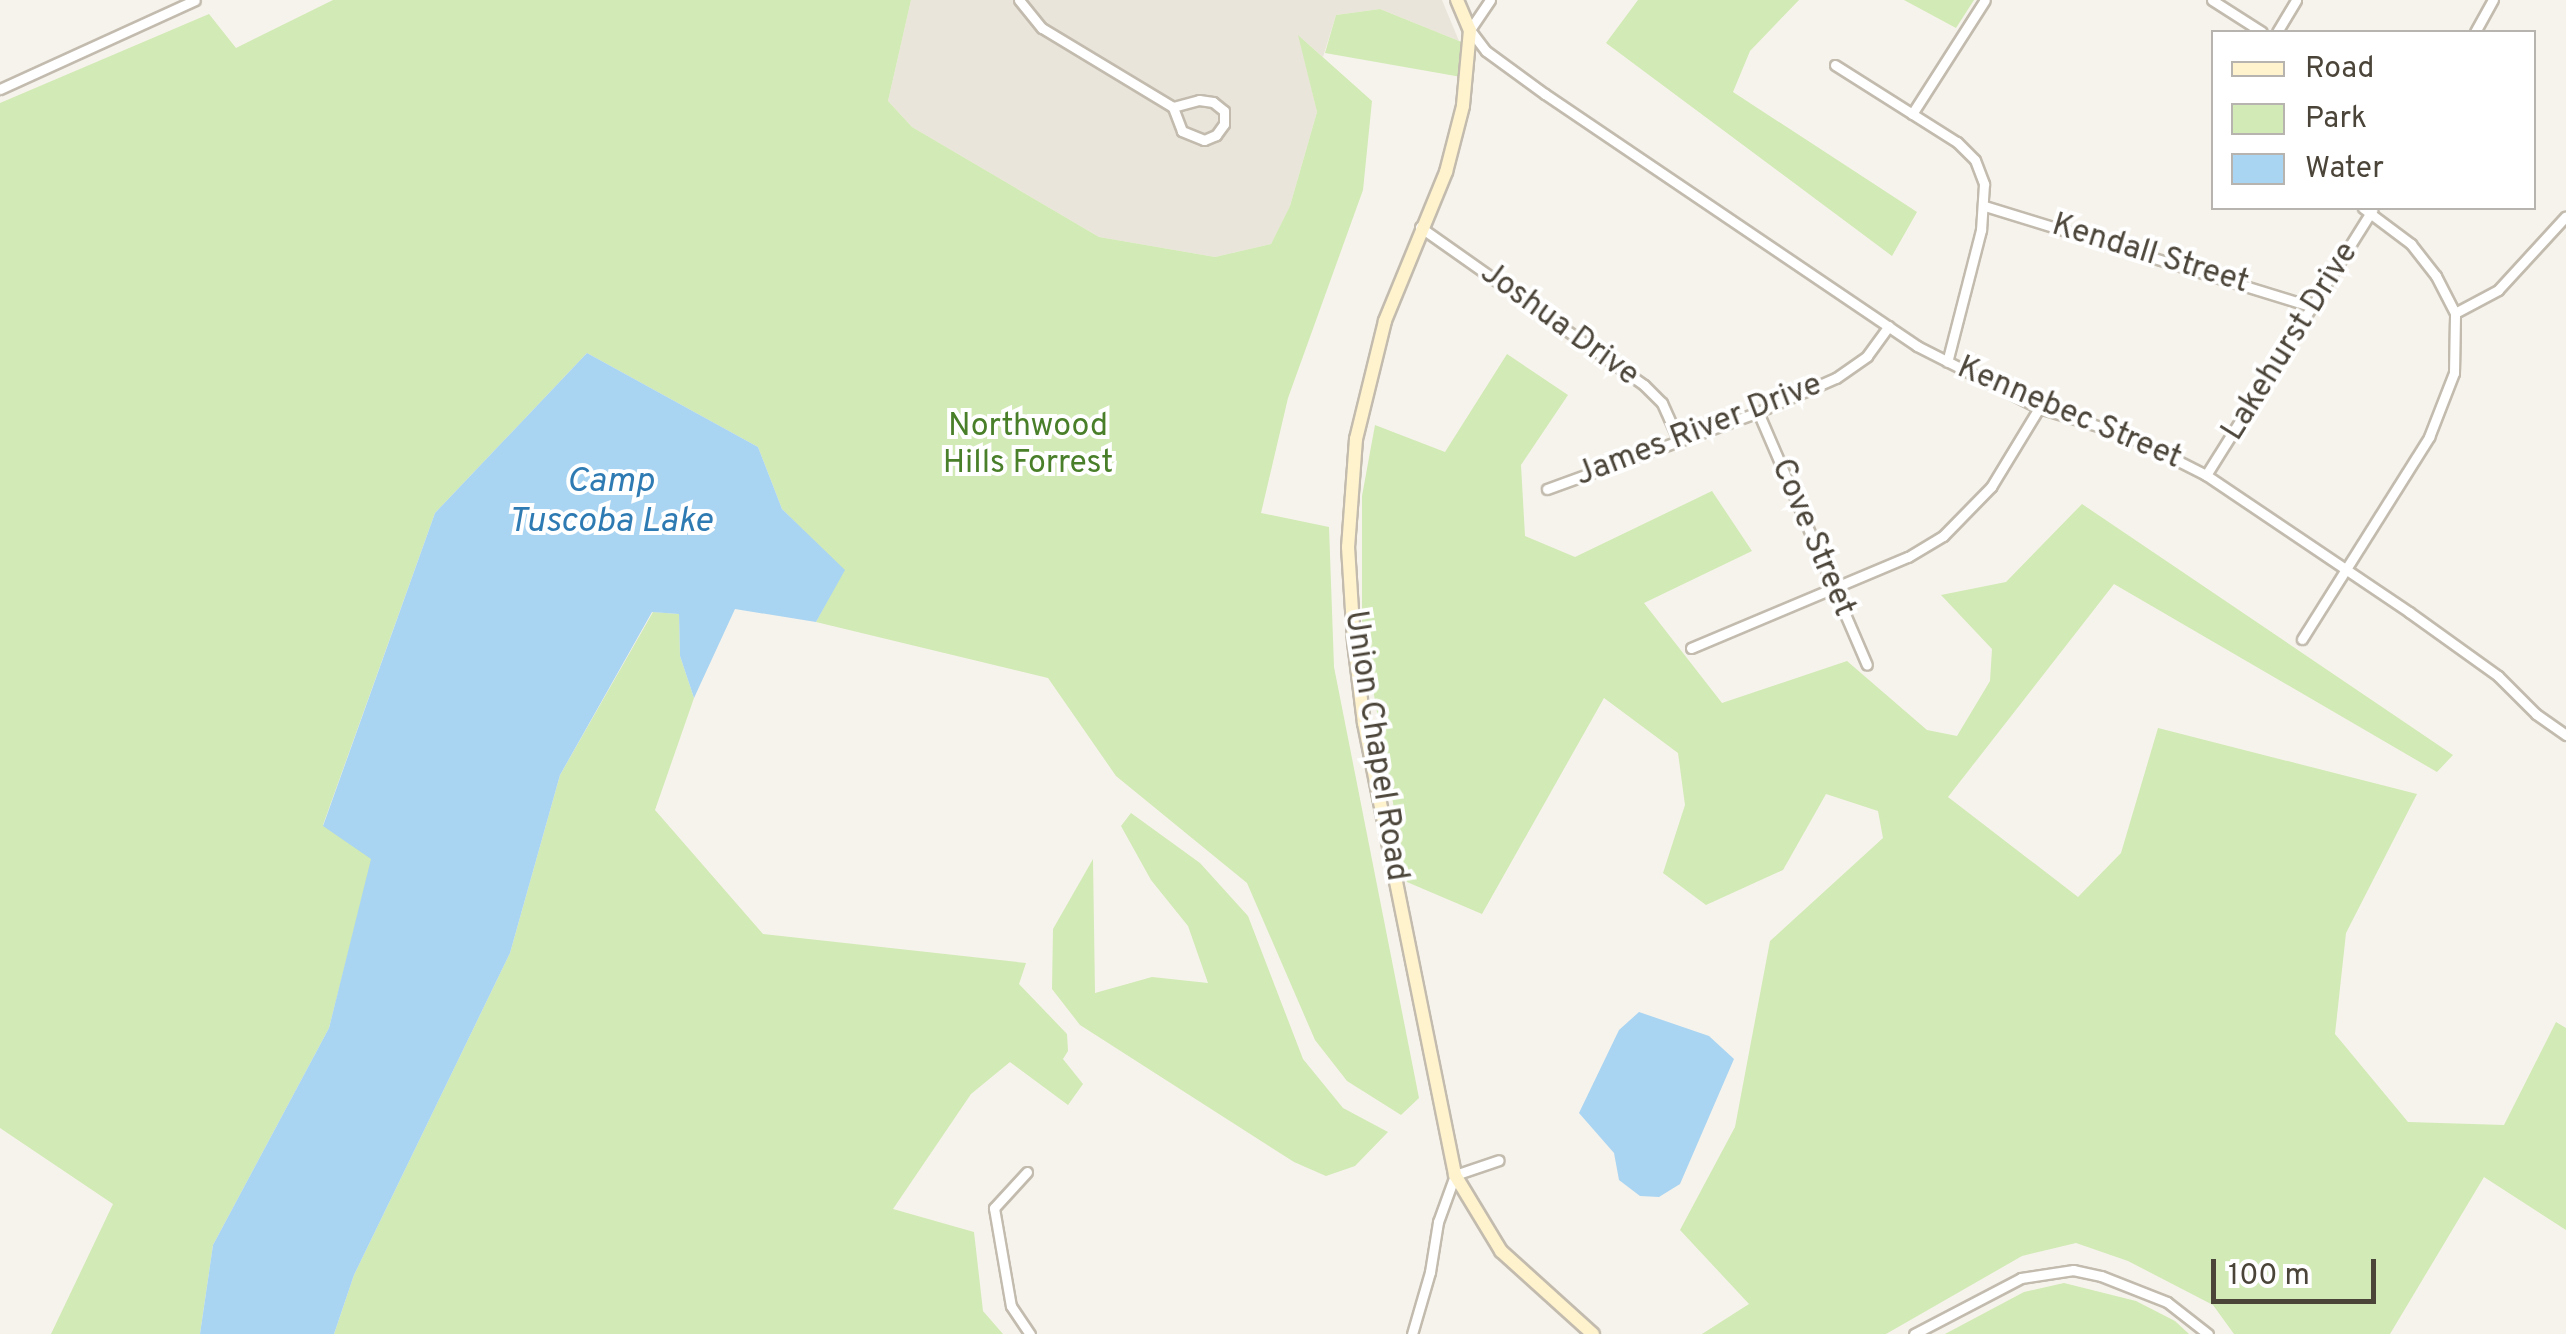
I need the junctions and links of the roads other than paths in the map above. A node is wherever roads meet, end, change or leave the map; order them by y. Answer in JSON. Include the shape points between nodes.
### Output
{"nodes":[{"id":1,"x":196,"y":0,"type":"edge"},
{"id":2,"x":1018,"y":0,"type":"edge"},
{"id":3,"x":1457,"y":0,"type":"edge"},
{"id":4,"x":1490,"y":0,"type":"edge"},
{"id":5,"x":1984,"y":0,"type":"edge"},
{"id":6,"x":2212,"y":0,"type":"edge"},
{"id":7,"x":2296,"y":0,"type":"edge"},
{"id":8,"x":2494,"y":0,"type":"edge"},
{"id":9,"x":1470,"y":30,"type":"junction"},
{"id":10,"x":2259,"y":30,"type":"edge"},
{"id":11,"x":2278,"y":30,"type":"edge"},
{"id":12,"x":2476,"y":30,"type":"edge"},
{"id":13,"x":1835,"y":65,"type":"dead end"},
{"id":14,"x":0,"y":89,"type":"edge"},
{"id":15,"x":1173,"y":108,"type":"junction"},
{"id":16,"x":1912,"y":114,"type":"junction"},
{"id":17,"x":1985,"y":206,"type":"junction"},
{"id":18,"x":2368,"y":210,"type":"edge"},
{"id":19,"x":2370,"y":210,"type":"edge"},
{"id":20,"x":2566,"y":216,"type":"edge"},
{"id":21,"x":1420,"y":227,"type":"junction"},
{"id":22,"x":2313,"y":307,"type":"junction"},
{"id":23,"x":2455,"y":313,"type":"junction"},
{"id":24,"x":1889,"y":326,"type":"junction"},
{"id":25,"x":1946,"y":362,"type":"junction"},
{"id":26,"x":2039,"y":408,"type":"junction"},
{"id":27,"x":1758,"y":412,"type":"junction"},
{"id":28,"x":1678,"y":441,"type":"junction"},
{"id":29,"x":2206,"y":475,"type":"junction"},
{"id":30,"x":1548,"y":489,"type":"dead end"},
{"id":31,"x":2344,"y":568,"type":"junction"},
{"id":32,"x":1833,"y":586,"type":"junction"},
{"id":33,"x":2302,"y":639,"type":"dead end"},
{"id":34,"x":1691,"y":648,"type":"dead end"},
{"id":35,"x":1867,"y":664,"type":"dead end"},
{"id":36,"x":2566,"y":735,"type":"edge"},
{"id":37,"x":1499,"y":1160,"type":"dead end"},
{"id":38,"x":1026,"y":1172,"type":"dead end"},
{"id":39,"x":1456,"y":1175,"type":"junction"},
{"id":40,"x":1030,"y":1334,"type":"edge"},
{"id":41,"x":1412,"y":1334,"type":"edge"},
{"id":42,"x":1593,"y":1334,"type":"edge"},
{"id":43,"x":1914,"y":1334,"type":"edge"},
{"id":44,"x":2208,"y":1334,"type":"edge"}],
"edges":[{"from":1,"to":14,"type":"street"},
{"from":2,"to":15,"type":"street","via":[[1042,28]]},
{"from":3,"to":9,"type":"street","name":"Union Chapel Road"},
{"from":4,"to":9,"type":"street"},
{"from":5,"to":16,"type":"street"},
{"from":6,"to":10,"type":"street"},
{"from":7,"to":11,"type":"street"},
{"from":8,"to":12,"type":"street"},
{"from":9,"to":21,"type":"street","name":"Union Chapel Road","via":[[1454,146]]},
{"from":9,"to":24,"type":"street","name":"Kennebec Street","via":[[1513,71]]},
{"from":13,"to":16,"type":"street"},
{"from":15,"to":15,"type":"street","via":[[1192,138],[1216,136],[1224,124],[1224,111],[1213,102]]},
{"from":16,"to":17,"type":"street","via":[[1975,160]]},
{"from":17,"to":22,"type":"street","name":"Kendall Street"},
{"from":17,"to":25,"type":"street"},
{"from":18,"to":22,"type":"street","name":"Lakehurst Drive"},
{"from":19,"to":23,"type":"street","via":[[2429,264]]},
{"from":20,"to":23,"type":"street","via":[[2498,290]]},
{"from":21,"to":28,"type":"street","name":"Joshua Drive","via":[[1644,385],[1662,403]]},
{"from":21,"to":39,"type":"street","name":"Union Chapel Road","via":[[1366,387],[1350,493],[1350,584],[1364,723]]},
{"from":22,"to":29,"type":"street","name":"Lakehurst Drive"},
{"from":23,"to":31,"type":"street","via":[[2454,373],[2442,413]]},
{"from":24,"to":25,"type":"street","name":"Kennebec Street"},
{"from":24,"to":27,"type":"street","name":"James River Drive","via":[[1858,364]]},
{"from":25,"to":26,"type":"street","name":"Kennebec Street"},
{"from":26,"to":29,"type":"street","name":"Kennebec Street","via":[[2128,435]]},
{"from":26,"to":32,"type":"street","via":[[1964,518],[1920,551]]},
{"from":27,"to":28,"type":"street","name":"James River Drive"},
{"from":27,"to":32,"type":"street","name":"Cove Street"},
{"from":28,"to":30,"type":"street","name":"James River Drive"},
{"from":29,"to":31,"type":"street","name":"Kennebec Street"},
{"from":31,"to":33,"type":"street"},
{"from":31,"to":36,"type":"street","name":"Kennebec Street","via":[[2498,676]]},
{"from":32,"to":34,"type":"street"},
{"from":32,"to":35,"type":"street","name":"Cove Street"},
{"from":37,"to":39,"type":"street"},
{"from":38,"to":40,"type":"street","via":[[994,1208],[1011,1306]]},
{"from":39,"to":41,"type":"street"},
{"from":39,"to":42,"type":"street","name":"Union Chapel Road","via":[[1501,1251]]},
{"from":43,"to":44,"type":"street","via":[[2021,1278],[2073,1270],[2167,1302]]}]}
